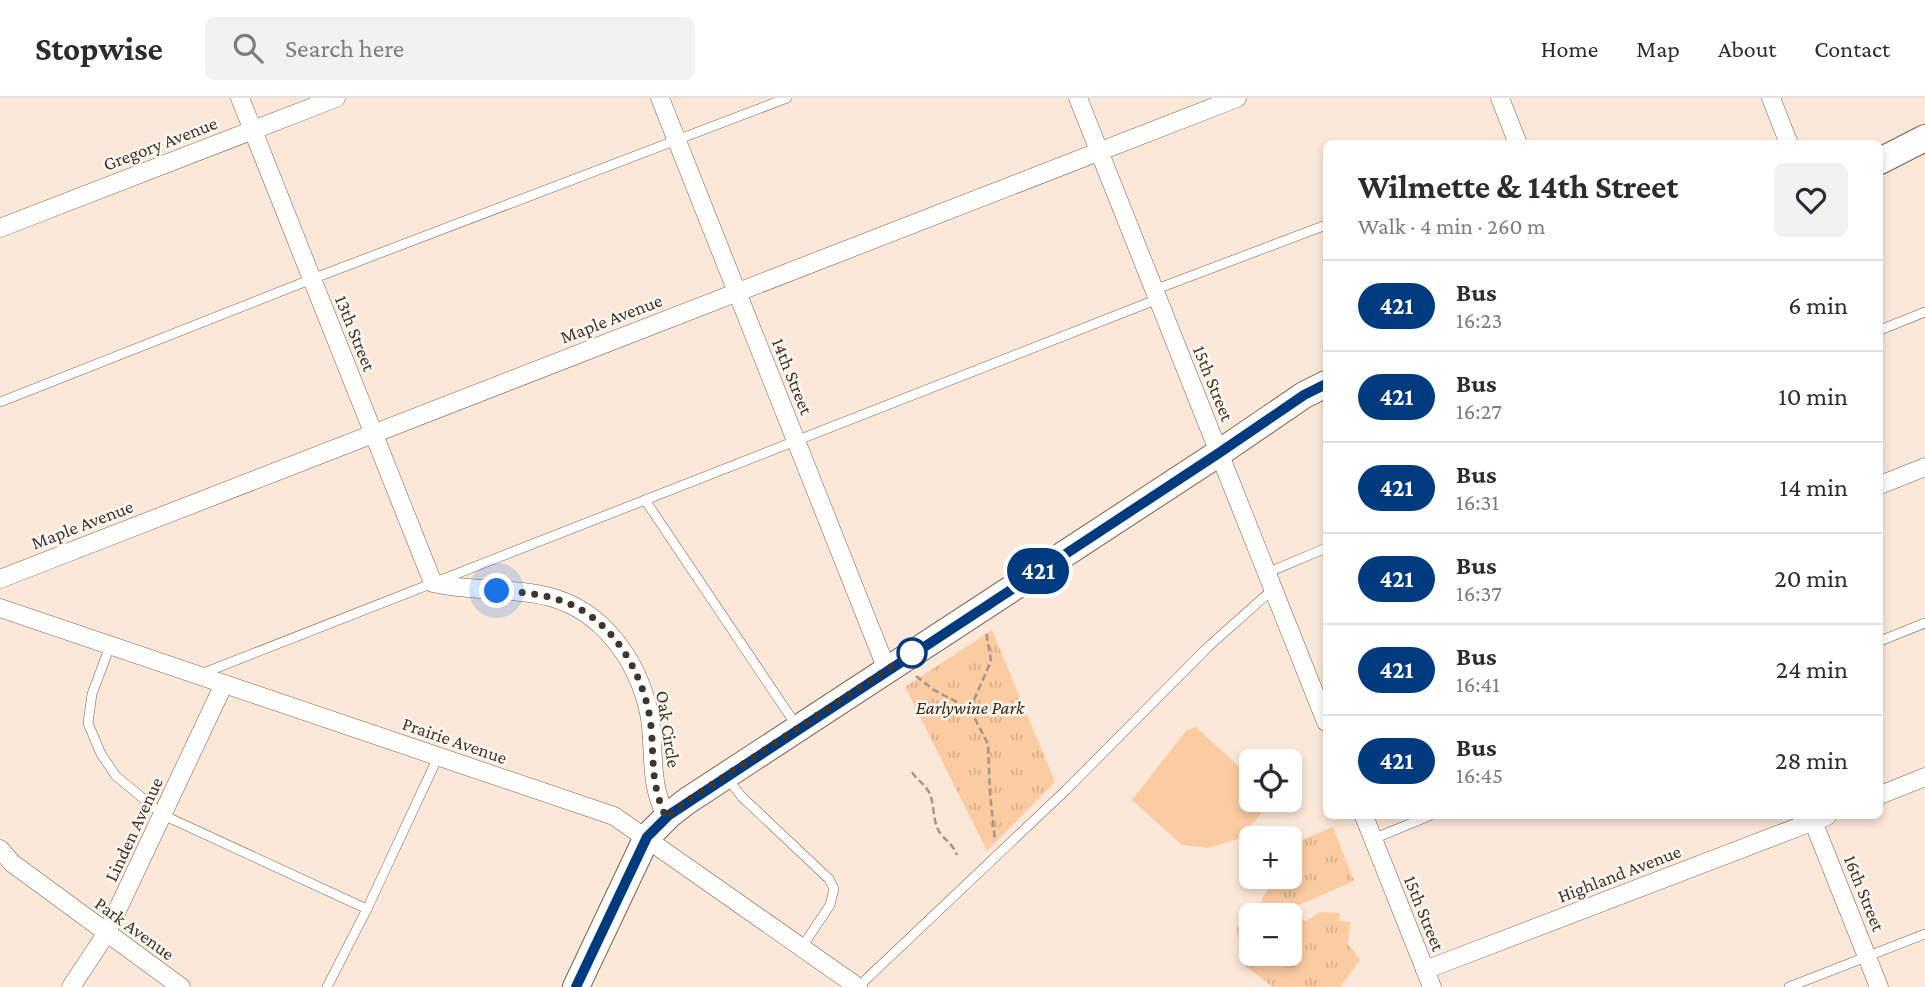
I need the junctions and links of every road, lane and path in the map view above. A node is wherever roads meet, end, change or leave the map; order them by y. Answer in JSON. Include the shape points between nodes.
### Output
{"nodes":[{"id":1,"x":240,"y":98,"type":"edge"},
{"id":2,"x":336,"y":98,"type":"edge"},
{"id":3,"x":660,"y":98,"type":"edge"},
{"id":4,"x":787,"y":98,"type":"edge"},
{"id":5,"x":1078,"y":98,"type":"edge"},
{"id":6,"x":1237,"y":98,"type":"edge"},
{"id":7,"x":1500,"y":98,"type":"edge"},
{"id":8,"x":1771,"y":98,"type":"edge"},
{"id":9,"x":1213,"y":102,"type":"edge"},
{"id":10,"x":253,"y":130,"type":"junction"},
{"id":11,"x":1925,"y":138,"type":"edge"},
{"id":12,"x":1516,"y":140,"type":"edge"},
{"id":13,"x":1787,"y":140,"type":"edge"},
{"id":14,"x":677,"y":141,"type":"junction"},
{"id":15,"x":1098,"y":150,"type":"junction"},
{"id":16,"x":1883,"y":159,"type":"edge"},
{"id":17,"x":1323,"y":226,"type":"edge"},
{"id":18,"x":0,"y":228,"type":"edge"},
{"id":19,"x":312,"y":279,"type":"junction"},
{"id":20,"x":737,"y":292,"type":"junction"},
{"id":21,"x":1156,"y":295,"type":"junction"},
{"id":22,"x":1925,"y":312,"type":"edge"},
{"id":23,"x":1883,"y":329,"type":"edge"},
{"id":24,"x":1323,"y":386,"type":"edge"},
{"id":25,"x":0,"y":401,"type":"edge"},
{"id":26,"x":373,"y":433,"type":"junction"},
{"id":27,"x":796,"y":441,"type":"junction"},
{"id":28,"x":1219,"y":453,"type":"junction"},
{"id":29,"x":1925,"y":467,"type":"edge"},
{"id":30,"x":1883,"y":484,"type":"edge"},
{"id":31,"x":645,"y":500,"type":"junction"},
{"id":32,"x":1323,"y":550,"type":"edge"},
{"id":33,"x":0,"y":579,"type":"edge"},
{"id":34,"x":1270,"y":581,"type":"junction"},
{"id":35,"x":433,"y":583,"type":"junction"},
{"id":36,"x":0,"y":608,"type":"edge"},
{"id":37,"x":1925,"y":623,"type":"edge"},
{"id":38,"x":986,"y":630,"type":"dead end"},
{"id":39,"x":1883,"y":639,"type":"edge"},
{"id":40,"x":110,"y":646,"type":"junction"},
{"id":41,"x":887,"y":670,"type":"junction"},
{"id":42,"x":196,"y":675,"type":"junction"},
{"id":43,"x":916,"y":676,"type":"dead end"},
{"id":44,"x":224,"y":684,"type":"junction"},
{"id":45,"x":970,"y":709,"type":"junction"},
{"id":46,"x":1323,"y":714,"type":"edge"},
{"id":47,"x":798,"y":728,"type":"junction"},
{"id":48,"x":438,"y":757,"type":"junction"},
{"id":49,"x":912,"y":772,"type":"dead end"},
{"id":50,"x":725,"y":776,"type":"junction"},
{"id":51,"x":1925,"y":777,"type":"edge"},
{"id":52,"x":1883,"y":794,"type":"edge"},
{"id":53,"x":163,"y":815,"type":"junction"},
{"id":54,"x":666,"y":818,"type":"junction"},
{"id":55,"x":1365,"y":819,"type":"edge"},
{"id":56,"x":1422,"y":819,"type":"edge"},
{"id":57,"x":1812,"y":819,"type":"edge"},
{"id":58,"x":1818,"y":819,"type":"edge"},
{"id":59,"x":647,"y":837,"type":"junction"},
{"id":60,"x":1373,"y":839,"type":"junction"},
{"id":61,"x":0,"y":849,"type":"edge"},
{"id":62,"x":999,"y":854,"type":"junction"},
{"id":63,"x":957,"y":855,"type":"dead end"},
{"id":64,"x":367,"y":909,"type":"junction"},
{"id":65,"x":106,"y":934,"type":"junction"},
{"id":66,"x":1925,"y":934,"type":"edge"},
{"id":67,"x":802,"y":947,"type":"junction"},
{"id":68,"x":1867,"y":956,"type":"junction"},
{"id":69,"x":1429,"y":979,"type":"edge"},
{"id":70,"x":71,"y":987,"type":"edge"},
{"id":71,"x":181,"y":987,"type":"edge"},
{"id":72,"x":327,"y":987,"type":"edge"},
{"id":73,"x":576,"y":987,"type":"edge"},
{"id":74,"x":858,"y":987,"type":"edge"},
{"id":75,"x":1789,"y":987,"type":"edge"},
{"id":76,"x":1880,"y":987,"type":"edge"}],
"edges":[{"from":1,"to":10,"type":"street","name":"13th Street"},
{"from":2,"to":10,"type":"street","name":"Gregory Avenue"},
{"from":3,"to":14,"type":"street","name":"14th Street"},
{"from":4,"to":14,"type":"lane"},
{"from":5,"to":15,"type":"street","name":"15th Street"},
{"from":6,"to":9,"type":"street","name":"Maple Avenue"},
{"from":7,"to":12,"type":"street"},
{"from":8,"to":13,"type":"street"},
{"from":9,"to":15,"type":"street","name":"Maple Avenue"},
{"from":10,"to":18,"type":"street","name":"Gregory Avenue"},
{"from":10,"to":19,"type":"street","name":"13th Street"},
{"from":11,"to":16,"type":"street"},
{"from":14,"to":19,"type":"lane"},
{"from":14,"to":20,"type":"street","name":"14th Street"},
{"from":15,"to":20,"type":"street","name":"Maple Avenue"},
{"from":15,"to":21,"type":"street","name":"15th Street"},
{"from":17,"to":21,"type":"lane"},
{"from":19,"to":25,"type":"lane"},
{"from":19,"to":26,"type":"street","name":"13th Street"},
{"from":20,"to":26,"type":"street","name":"Maple Avenue"},
{"from":20,"to":27,"type":"street","name":"14th Street"},
{"from":21,"to":27,"type":"lane"},
{"from":21,"to":28,"type":"street","name":"15th Street"},
{"from":22,"to":23,"type":"lane"},
{"from":24,"to":28,"type":"street"},
{"from":26,"to":33,"type":"street","name":"Maple Avenue"},
{"from":26,"to":35,"type":"street","name":"13th Street"},
{"from":27,"to":31,"type":"lane"},
{"from":27,"to":41,"type":"street","name":"14th Street"},
{"from":28,"to":34,"type":"street","name":"15th Street"},
{"from":28,"to":41,"type":"street"},
{"from":29,"to":30,"type":"street"},
{"from":31,"to":35,"type":"lane"},
{"from":31,"to":47,"type":"lane"},
{"from":32,"to":34,"type":"lane"},
{"from":34,"to":46,"type":"street","name":"15th Street"},
{"from":34,"to":62,"type":"lane","via":[[1141,717]]},
{"from":35,"to":42,"type":"lane"},
{"from":35,"to":54,"type":"street","name":"Oak Circle","via":[[550,597],[588,614],[606,629],[641,685],[653,738],[656,786]]},
{"from":36,"to":40,"type":"street","name":"Prairie Avenue"},
{"from":37,"to":39,"type":"lane"},
{"from":38,"to":45,"type":"path","via":[[992,661]]},
{"from":40,"to":42,"type":"street","name":"Prairie Avenue"},
{"from":40,"to":53,"type":"lane","via":[[92,694],[88,723],[116,776]]},
{"from":41,"to":47,"type":"street"},
{"from":42,"to":44,"type":"street","name":"Prairie Avenue"},
{"from":43,"to":45,"type":"path"},
{"from":44,"to":48,"type":"street","name":"Prairie Avenue"},
{"from":44,"to":53,"type":"street","name":"Linden Avenue"},
{"from":45,"to":62,"type":"path","via":[[988,744]]},
{"from":47,"to":50,"type":"street"},
{"from":48,"to":59,"type":"street","name":"Prairie Avenue","via":[[614,816]]},
{"from":48,"to":64,"type":"lane"},
{"from":49,"to":63,"type":"path","via":[[926,788],[934,820]]},
{"from":50,"to":54,"type":"street"},
{"from":50,"to":67,"type":"lane","via":[[830,879],[834,889],[830,905]]},
{"from":51,"to":52,"type":"street"},
{"from":53,"to":64,"type":"lane"},
{"from":53,"to":65,"type":"street","name":"Linden Avenue"},
{"from":54,"to":59,"type":"street"},
{"from":55,"to":60,"type":"street","name":"15th Street"},
{"from":56,"to":60,"type":"lane"},
{"from":57,"to":69,"type":"street","name":"Highland Avenue"},
{"from":58,"to":68,"type":"street","name":"16th Street"},
{"from":59,"to":67,"type":"street","name":"Prairie Avenue"},
{"from":59,"to":73,"type":"street"},
{"from":60,"to":69,"type":"street","name":"15th Street"},
{"from":61,"to":65,"type":"street","name":"Park Avenue"},
{"from":62,"to":74,"type":"lane"},
{"from":64,"to":72,"type":"lane"},
{"from":65,"to":70,"type":"street","name":"Linden Avenue"},
{"from":65,"to":71,"type":"street","name":"Park Avenue"},
{"from":66,"to":68,"type":"lane"},
{"from":67,"to":74,"type":"street","name":"Prairie Avenue"},
{"from":68,"to":75,"type":"lane"},
{"from":68,"to":76,"type":"street","name":"16th Street"}]}
